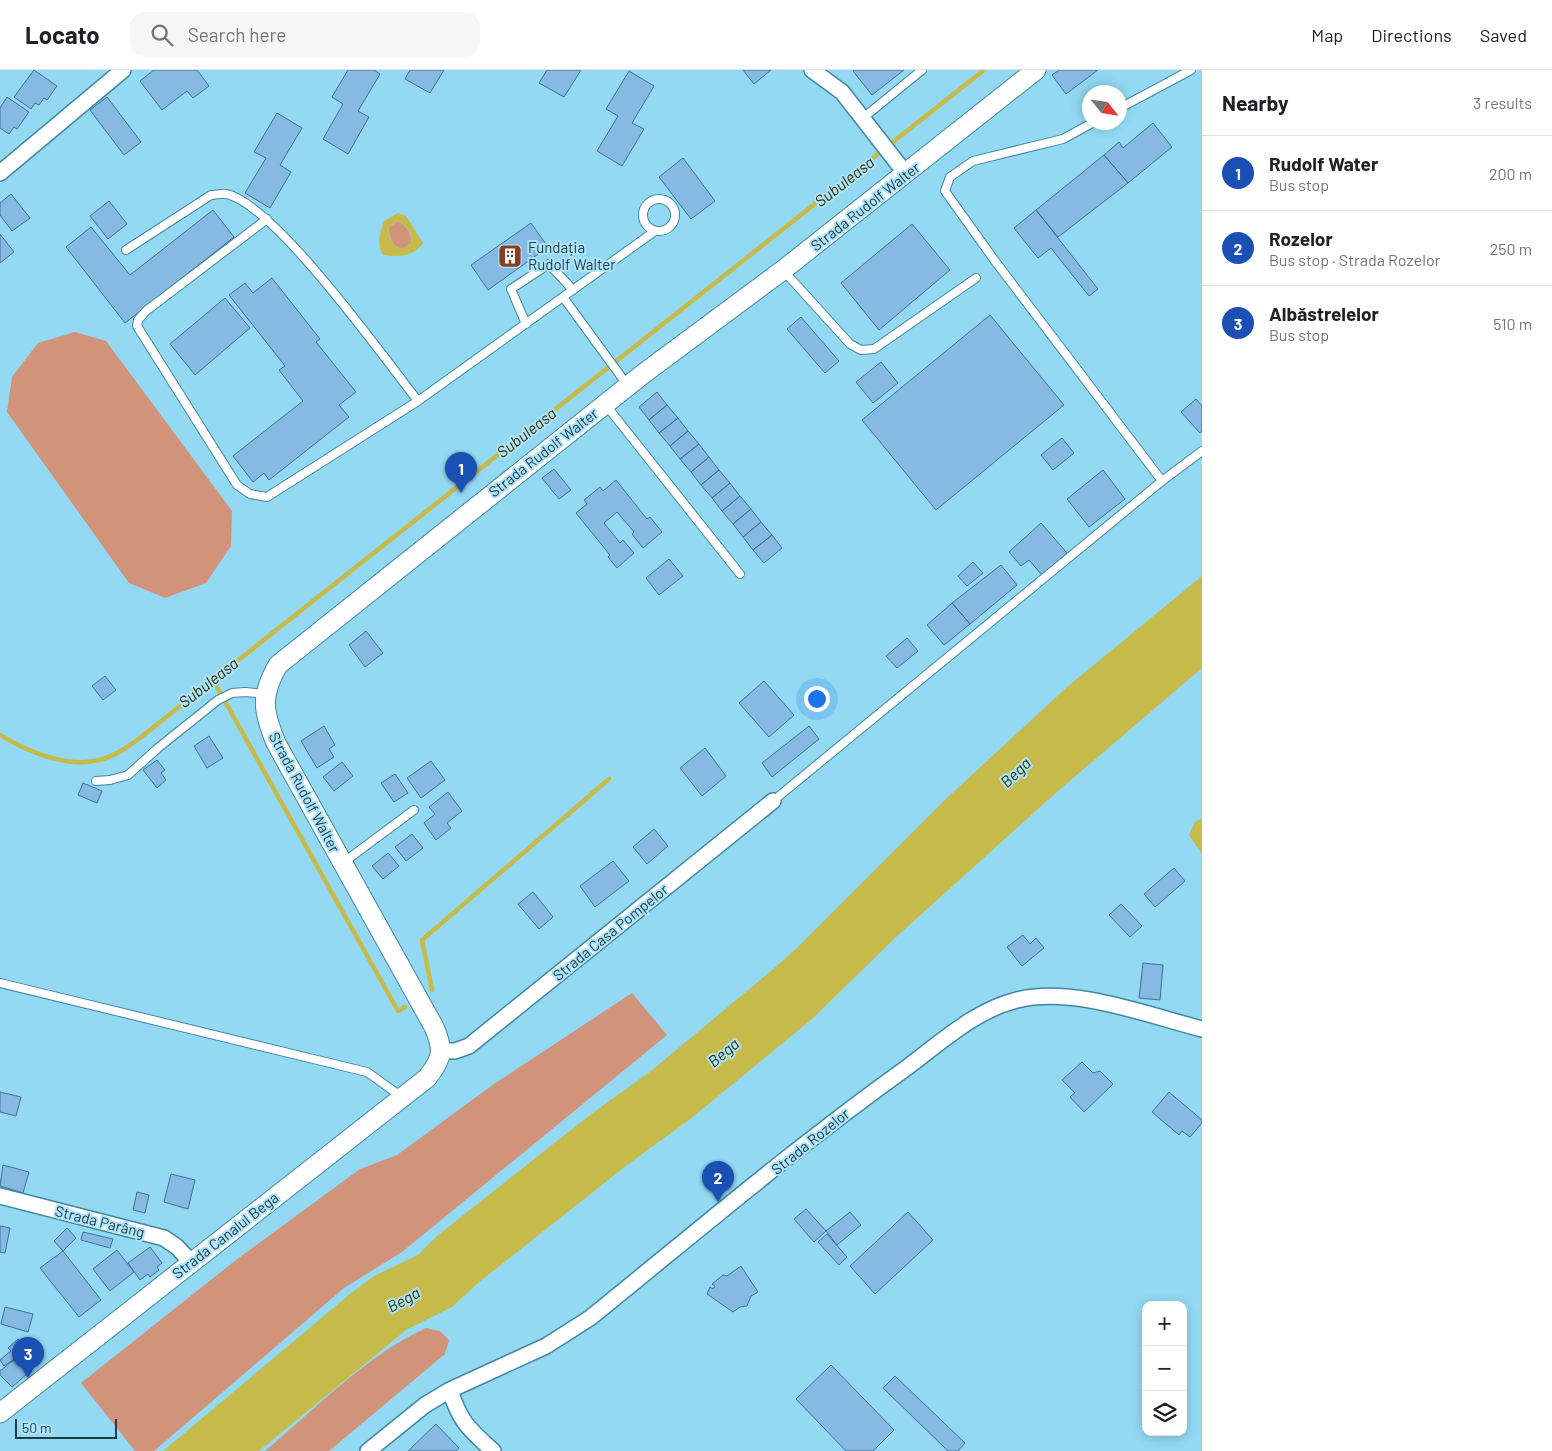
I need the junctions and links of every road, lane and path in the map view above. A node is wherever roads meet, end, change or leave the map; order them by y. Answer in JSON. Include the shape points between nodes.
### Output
{"nodes":[{"id":1,"x":123,"y":70,"type":"edge"},
{"id":2,"x":812,"y":70,"type":"edge"},
{"id":3,"x":922,"y":70,"type":"edge"},
{"id":4,"x":1036,"y":70,"type":"edge"},
{"id":5,"x":1191,"y":70,"type":"edge"},
{"id":6,"x":1127,"y":104,"type":"edge"},
{"id":7,"x":863,"y":118,"type":"junction"},
{"id":8,"x":1082,"y":129,"type":"edge"},
{"id":9,"x":0,"y":173,"type":"edge"},
{"id":10,"x":906,"y":174,"type":"junction"},
{"id":11,"x":267,"y":219,"type":"junction"},
{"id":12,"x":655,"y":231,"type":"junction"},
{"id":13,"x":126,"y":250,"type":"dead end"},
{"id":14,"x":783,"y":270,"type":"junction"},
{"id":15,"x":976,"y":278,"type":"dead end"},
{"id":16,"x":573,"y":290,"type":"junction"},
{"id":17,"x":562,"y":297,"type":"junction"},
{"id":18,"x":526,"y":324,"type":"junction"},
{"id":19,"x":626,"y":382,"type":"junction"},
{"id":20,"x":418,"y":401,"type":"junction"},
{"id":21,"x":605,"y":404,"type":"junction"},
{"id":22,"x":1202,"y":451,"type":"edge"},
{"id":23,"x":1162,"y":481,"type":"junction"},
{"id":24,"x":740,"y":574,"type":"dead end"},
{"id":25,"x":265,"y":694,"type":"junction"},
{"id":26,"x":96,"y":781,"type":"dead end"},
{"id":27,"x":773,"y":801,"type":"joint"},
{"id":28,"x":414,"y":810,"type":"dead end"},
{"id":29,"x":343,"y":862,"type":"junction"},
{"id":30,"x":0,"y":983,"type":"edge"},
{"id":31,"x":1202,"y":1029,"type":"edge"},
{"id":32,"x":442,"y":1051,"type":"junction"},
{"id":33,"x":402,"y":1097,"type":"junction"},
{"id":34,"x":0,"y":1196,"type":"edge"},
{"id":35,"x":191,"y":1262,"type":"junction"},
{"id":36,"x":450,"y":1390,"type":"junction"},
{"id":37,"x":3,"y":1406,"type":"edge"},
{"id":38,"x":368,"y":1451,"type":"edge"},
{"id":39,"x":493,"y":1451,"type":"edge"}],
"edges":[{"from":1,"to":9,"type":"street"},
{"from":2,"to":7,"type":"street","via":[[842,92]]},
{"from":3,"to":7,"type":"lane"},
{"from":4,"to":10,"type":"street","name":"Strada Rudolf Walter"},
{"from":5,"to":6,"type":"lane"},
{"from":7,"to":10,"type":"street"},
{"from":8,"to":23,"type":"lane","via":[[1063,139],[973,161],[950,177],[945,191]]},
{"from":10,"to":14,"type":"street","name":"Strada Rudolf Walter"},
{"from":11,"to":13,"type":"lane","via":[[227,194],[211,195]]},
{"from":11,"to":20,"type":"lane","via":[[297,248]]},
{"from":11,"to":20,"type":"lane","via":[[138,320],[140,332],[237,485],[250,494],[267,497]]},
{"from":12,"to":12,"type":"lane","via":[[669,228],[674,221],[675,214],[667,202],[660,200],[646,206],[644,220]]},
{"from":12,"to":16,"type":"lane"},
{"from":14,"to":15,"type":"lane","via":[[850,344],[862,350],[874,349]]},
{"from":14,"to":19,"type":"street","name":"Strada Rudolf Walter"},
{"from":16,"to":17,"type":"lane"},
{"from":16,"to":18,"type":"lane","via":[[549,264],[511,289]]},
{"from":17,"to":18,"type":"lane"},
{"from":17,"to":19,"type":"lane"},
{"from":18,"to":20,"type":"lane"},
{"from":19,"to":21,"type":"street","name":"Strada Rudolf Walter"},
{"from":21,"to":24,"type":"lane"},
{"from":21,"to":25,"type":"street","name":"Strada Rudolf Walter","via":[[292,652],[278,665]]},
{"from":22,"to":23,"type":"lane"},
{"from":23,"to":27,"type":"lane"},
{"from":25,"to":26,"type":"lane","via":[[232,693],[218,700],[128,775]]},
{"from":25,"to":29,"type":"street","name":"Strada Rudolf Walter","via":[[264,708],[276,743]]},
{"from":27,"to":32,"type":"street","name":"Strada Casa Pompelor","via":[[469,1046]]},
{"from":28,"to":29,"type":"lane"},
{"from":29,"to":32,"type":"street","name":"Strada Rudolf Walter","via":[[434,1027]]},
{"from":30,"to":33,"type":"lane","via":[[368,1072]]},
{"from":31,"to":36,"type":"street","name":"Strada Rozelor","via":[[1066,997],[1016,1000],[984,1013],[859,1101],[590,1318],[546,1346]]},
{"from":32,"to":33,"type":"street","name":"Strada Canalul Bega","via":[[427,1078]]},
{"from":33,"to":35,"type":"street","name":"Strada Canalul Bega"},
{"from":34,"to":35,"type":"street","name":"Strada Parâng","via":[[164,1238]]},
{"from":35,"to":37,"type":"street","name":"Strada Canalul Bega"},
{"from":36,"to":38,"type":"street","name":"Strada Rozelor","via":[[425,1405]]},
{"from":36,"to":39,"type":"street","via":[[467,1428]]}]}
